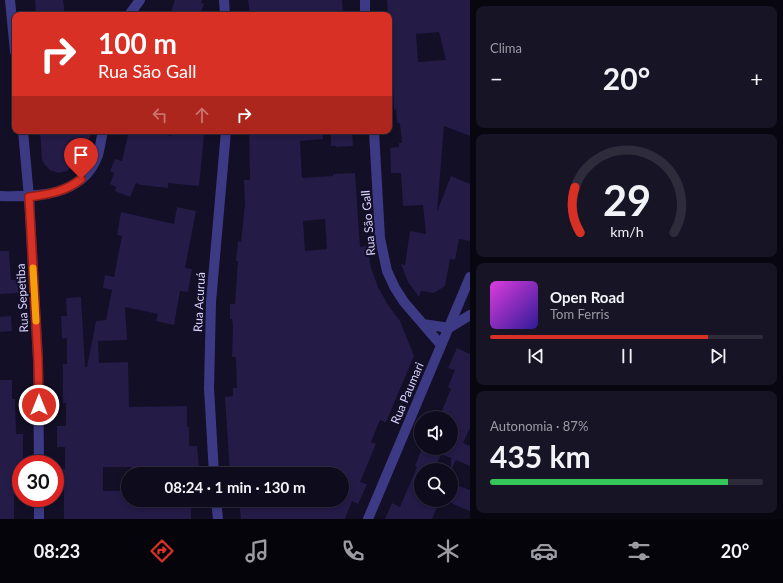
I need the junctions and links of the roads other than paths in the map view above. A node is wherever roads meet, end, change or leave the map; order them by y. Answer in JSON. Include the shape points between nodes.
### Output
{"nodes":[{"id":1,"x":10,"y":0,"type":"edge"},
{"id":2,"x":140,"y":0,"type":"edge"},
{"id":3,"x":224,"y":0,"type":"edge"},
{"id":4,"x":365,"y":0,"type":"edge"},
{"id":5,"x":132,"y":12,"type":"edge"},
{"id":6,"x":225,"y":12,"type":"edge"},
{"id":7,"x":365,"y":12,"type":"edge"},
{"id":8,"x":12,"y":21,"type":"edge"},
{"id":9,"x":23,"y":134,"type":"edge"},
{"id":10,"x":102,"y":134,"type":"edge"},
{"id":11,"x":226,"y":134,"type":"edge"},
{"id":12,"x":374,"y":134,"type":"edge"},
{"id":13,"x":0,"y":196,"type":"edge"},
{"id":14,"x":29,"y":197,"type":"junction"},
{"id":15,"x":470,"y":277,"type":"edge"},
{"id":16,"x":468,"y":292,"type":"edge"},
{"id":17,"x":470,"y":315,"type":"edge"},
{"id":18,"x":423,"y":324,"type":"junction"},
{"id":19,"x":449,"y":328,"type":"junction"},
{"id":20,"x":441,"y":345,"type":"junction"},
{"id":21,"x":39,"y":455,"type":"edge"},
{"id":22,"x":214,"y":467,"type":"edge"},
{"id":23,"x":39,"y":507,"type":"edge"},
{"id":24,"x":217,"y":507,"type":"edge"},
{"id":25,"x":39,"y":519,"type":"edge"},
{"id":26,"x":218,"y":519,"type":"edge"},
{"id":27,"x":368,"y":519,"type":"edge"}],
"edges":[{"from":1,"to":8,"type":"street"},
{"from":2,"to":5,"type":"street"},
{"from":3,"to":6,"type":"street"},
{"from":4,"to":7,"type":"street"},
{"from":9,"to":14,"type":"street","name":"Rua Sepetiba"},
{"from":10,"to":14,"type":"street","via":[[98,156],[89,173],[74,185],[55,193]]},
{"from":11,"to":22,"type":"street","name":"Rua Acuruá","via":[[211,302],[209,388]]},
{"from":12,"to":18,"type":"street","name":"Rua São Gall","via":[[380,238],[387,271],[404,302]]},
{"from":13,"to":14,"type":"street"},
{"from":14,"to":21,"type":"street","name":"Rua Sepetiba","via":[[38,360]]},
{"from":15,"to":16,"type":"street","name":"Rua Paumari"},
{"from":16,"to":19,"type":"street","name":"Rua Paumari"},
{"from":17,"to":19,"type":"street"},
{"from":18,"to":19,"type":"street"},
{"from":18,"to":20,"type":"street","name":"Rua São Gall"},
{"from":19,"to":20,"type":"street","name":"Rua Paumari"},
{"from":20,"to":27,"type":"street","name":"Rua Paumari"},
{"from":23,"to":25,"type":"street"},
{"from":24,"to":26,"type":"street"}]}
